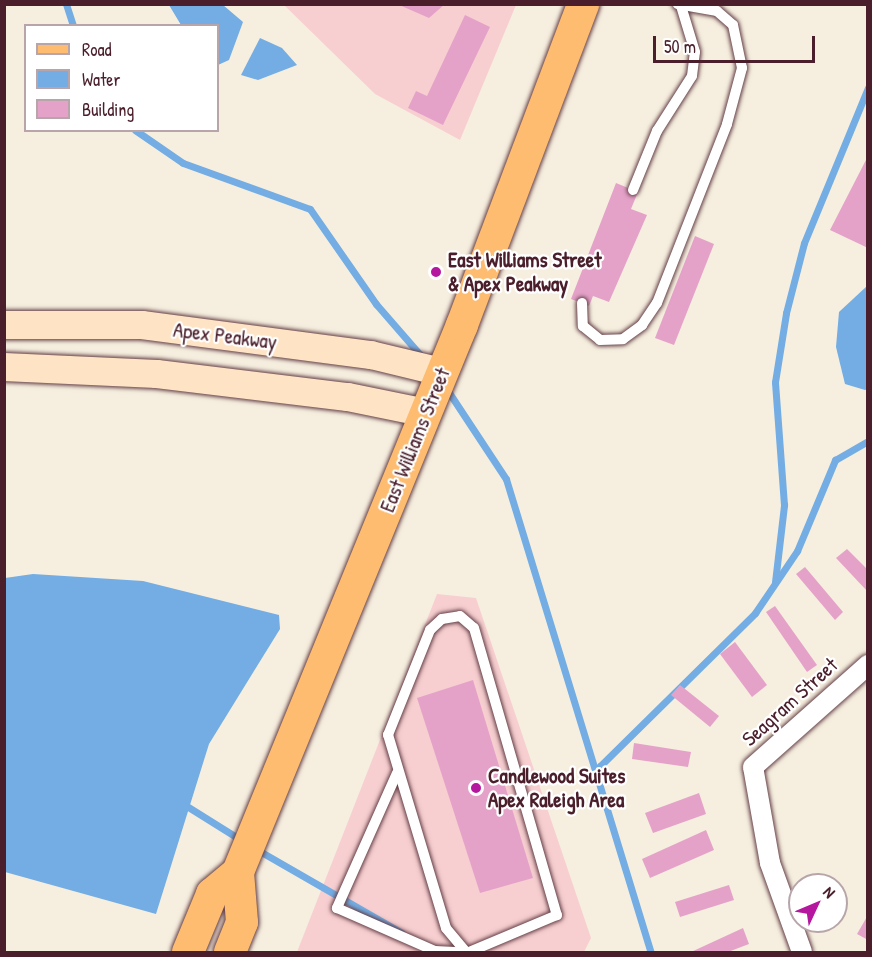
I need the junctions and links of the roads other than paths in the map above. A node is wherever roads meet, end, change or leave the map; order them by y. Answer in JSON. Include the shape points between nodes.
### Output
{"nodes":[{"id":1,"x":583,"y":4,"type":"edge"},
{"id":2,"x":679,"y":5,"type":"edge"},
{"id":3,"x":633,"y":190,"type":"dead end"},
{"id":4,"x":582,"y":303,"type":"dead end"},
{"id":5,"x":4,"y":325,"type":"edge"},
{"id":6,"x":4,"y":367,"type":"edge"},
{"id":7,"x":442,"y":372,"type":"junction"},
{"id":8,"x":426,"y":413,"type":"junction"},
{"id":9,"x":867,"y":665,"type":"edge"},
{"id":10,"x":397,"y":772,"type":"junction"},
{"id":11,"x":238,"y":872,"type":"junction"},
{"id":12,"x":188,"y":952,"type":"edge"},
{"id":13,"x":230,"y":952,"type":"edge"},
{"id":14,"x":455,"y":952,"type":"edge"},
{"id":15,"x":467,"y":952,"type":"edge"},
{"id":16,"x":802,"y":952,"type":"edge"}],
"edges":[{"from":1,"to":7,"type":"main road","name":"East Williams Street"},
{"from":2,"to":3,"type":"lane","via":[[695,52],[692,76],[657,130]]},
{"from":2,"to":4,"type":"lane","via":[[717,11],[734,25],[742,68],[727,124],[657,303],[642,325],[623,339],[600,340],[583,326]]},
{"from":5,"to":7,"type":"main road","name":"Apex Peakway","via":[[142,325],[371,355]]},
{"from":6,"to":8,"type":"main road","via":[[157,374],[348,397]]},
{"from":7,"to":8,"type":"main road","name":"East Williams Street"},
{"from":8,"to":11,"type":"main road","name":"East Williams Street"},
{"from":9,"to":16,"type":"street","name":"Seagram Street","via":[[753,768],[770,863]]},
{"from":10,"to":14,"type":"lane","via":[[337,909],[435,951]]},
{"from":10,"to":15,"type":"lane","via":[[446,927]]},
{"from":10,"to":15,"type":"lane","via":[[388,735],[430,630],[442,619],[460,616],[474,628],[557,915]]},
{"from":11,"to":12,"type":"main road","name":"East Williams Street","via":[[212,894]]},
{"from":11,"to":13,"type":"main road","name":"East Williams Street","via":[[242,922]]}]}
